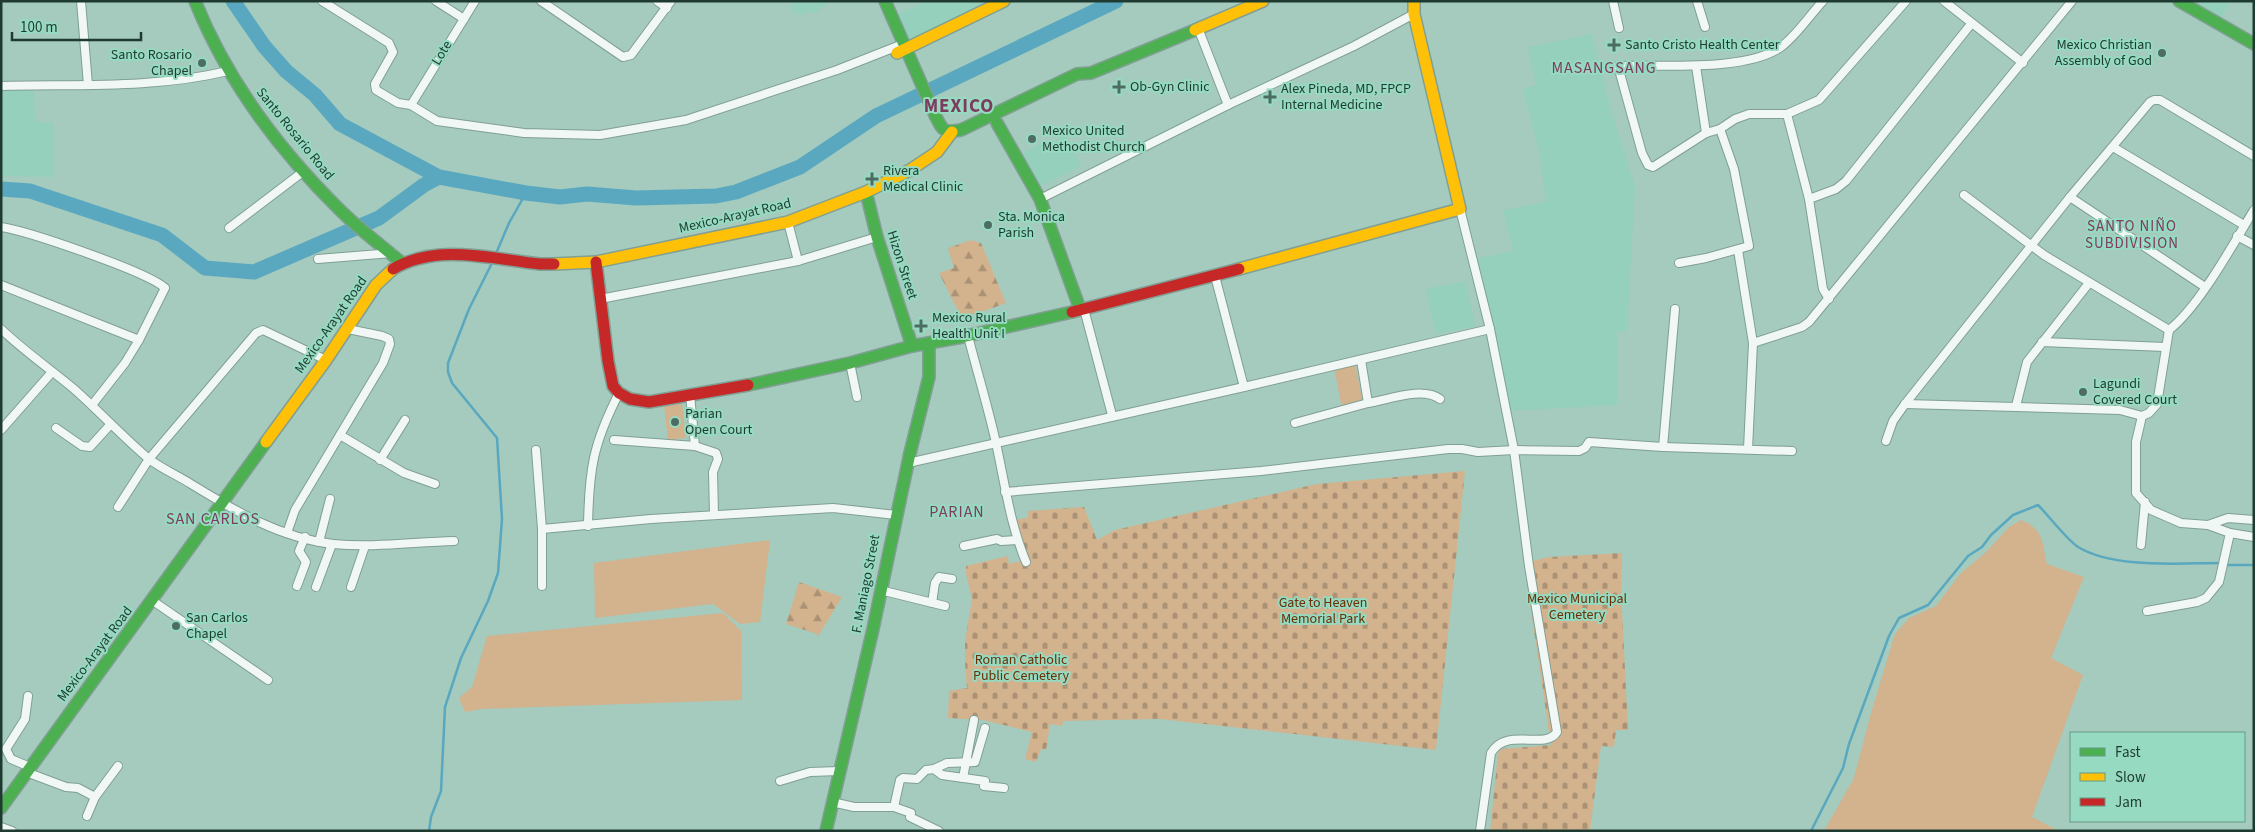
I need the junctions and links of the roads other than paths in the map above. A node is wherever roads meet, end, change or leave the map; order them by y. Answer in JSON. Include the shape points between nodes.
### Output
{"nodes":[{"id":1,"x":81,"y":1,"type":"edge"},
{"id":2,"x":195,"y":1,"type":"edge"},
{"id":3,"x":322,"y":1,"type":"edge"},
{"id":4,"x":436,"y":1,"type":"edge"},
{"id":5,"x":475,"y":1,"type":"edge"},
{"id":6,"x":541,"y":1,"type":"edge"},
{"id":7,"x":656,"y":1,"type":"edge"},
{"id":8,"x":874,"y":1,"type":"edge"},
{"id":9,"x":884,"y":1,"type":"edge"},
{"id":10,"x":1004,"y":1,"type":"edge"},
{"id":11,"x":1263,"y":1,"type":"edge"},
{"id":12,"x":1414,"y":1,"type":"edge"},
{"id":13,"x":1613,"y":1,"type":"edge"},
{"id":14,"x":1697,"y":1,"type":"edge"},
{"id":15,"x":1822,"y":1,"type":"edge"},
{"id":16,"x":1906,"y":1,"type":"edge"},
{"id":17,"x":1944,"y":1,"type":"edge"},
{"id":18,"x":2072,"y":1,"type":"edge"},
{"id":19,"x":2186,"y":3,"type":"edge"},
{"id":20,"x":669,"y":5,"type":"edge"},
{"id":21,"x":1414,"y":14,"type":"junction"},
{"id":22,"x":464,"y":19,"type":"junction"},
{"id":23,"x":1972,"y":24,"type":"junction"},
{"id":24,"x":1706,"y":27,"type":"dead end"},
{"id":25,"x":1198,"y":28,"type":"junction"},
{"id":26,"x":1619,"y":28,"type":"dead end"},
{"id":27,"x":2254,"y":44,"type":"edge"},
{"id":28,"x":900,"y":48,"type":"junction"},
{"id":29,"x":2022,"y":63,"type":"junction"},
{"id":30,"x":1696,"y":66,"type":"junction"},
{"id":31,"x":228,"y":71,"type":"junction"},
{"id":32,"x":1091,"y":73,"type":"junction"},
{"id":33,"x":88,"y":85,"type":"junction"},
{"id":34,"x":1,"y":86,"type":"edge"},
{"id":35,"x":411,"y":105,"type":"junction"},
{"id":36,"x":1228,"y":105,"type":"junction"},
{"id":37,"x":1787,"y":114,"type":"junction"},
{"id":38,"x":996,"y":122,"type":"junction"},
{"id":39,"x":1720,"y":129,"type":"junction"},
{"id":40,"x":1706,"y":133,"type":"junction"},
{"id":41,"x":949,"y":137,"type":"junction"},
{"id":42,"x":2113,"y":147,"type":"junction"},
{"id":43,"x":2254,"y":156,"type":"edge"},
{"id":44,"x":304,"y":171,"type":"junction"},
{"id":45,"x":866,"y":192,"type":"junction"},
{"id":46,"x":1964,"y":195,"type":"dead end"},
{"id":47,"x":2070,"y":197,"type":"junction"},
{"id":48,"x":1040,"y":199,"type":"junction"},
{"id":49,"x":1809,"y":199,"type":"junction"},
{"id":50,"x":1460,"y":209,"type":"junction"},
{"id":51,"x":2254,"y":210,"type":"edge"},
{"id":52,"x":788,"y":222,"type":"junction"},
{"id":53,"x":2244,"y":225,"type":"junction"},
{"id":54,"x":1,"y":227,"type":"edge"},
{"id":55,"x":229,"y":228,"type":"dead end"},
{"id":56,"x":2237,"y":236,"type":"junction"},
{"id":57,"x":877,"y":237,"type":"junction"},
{"id":58,"x":2254,"y":245,"type":"edge"},
{"id":59,"x":2032,"y":246,"type":"junction"},
{"id":60,"x":1738,"y":250,"type":"junction"},
{"id":61,"x":392,"y":252,"type":"junction"},
{"id":62,"x":318,"y":259,"type":"dead end"},
{"id":63,"x":798,"y":261,"type":"junction"},
{"id":64,"x":596,"y":262,"type":"junction"},
{"id":65,"x":402,"y":263,"type":"junction"},
{"id":66,"x":1680,"y":263,"type":"dead end"},
{"id":67,"x":1215,"y":276,"type":"junction"},
{"id":68,"x":2089,"y":283,"type":"junction"},
{"id":69,"x":1,"y":285,"type":"edge"},
{"id":70,"x":2205,"y":287,"type":"junction"},
{"id":71,"x":600,"y":299,"type":"junction"},
{"id":72,"x":1829,"y":299,"type":"junction"},
{"id":73,"x":1082,"y":309,"type":"junction"},
{"id":74,"x":1675,"y":310,"type":"dead end"},
{"id":75,"x":1,"y":329,"type":"edge"},
{"id":76,"x":348,"y":329,"type":"junction"},
{"id":77,"x":1490,"y":329,"type":"junction"},
{"id":78,"x":2169,"y":330,"type":"junction"},
{"id":79,"x":968,"y":336,"type":"junction"},
{"id":80,"x":139,"y":340,"type":"junction"},
{"id":81,"x":2042,"y":342,"type":"junction"},
{"id":82,"x":929,"y":343,"type":"junction"},
{"id":83,"x":1753,"y":343,"type":"junction"},
{"id":84,"x":912,"y":346,"type":"junction"},
{"id":85,"x":2165,"y":347,"type":"junction"},
{"id":86,"x":326,"y":360,"type":"junction"},
{"id":87,"x":1361,"y":360,"type":"junction"},
{"id":88,"x":850,"y":363,"type":"junction"},
{"id":89,"x":52,"y":372,"type":"junction"},
{"id":90,"x":1244,"y":388,"type":"junction"},
{"id":91,"x":619,"y":393,"type":"junction"},
{"id":92,"x":690,"y":395,"type":"junction"},
{"id":93,"x":857,"y":397,"type":"dead end"},
{"id":94,"x":1440,"y":400,"type":"dead end"},
{"id":95,"x":1368,"y":403,"type":"junction"},
{"id":96,"x":1905,"y":404,"type":"junction"},
{"id":97,"x":92,"y":406,"type":"junction"},
{"id":98,"x":2016,"y":406,"type":"junction"},
{"id":99,"x":1112,"y":416,"type":"junction"},
{"id":100,"x":2142,"y":416,"type":"junction"},
{"id":101,"x":405,"y":420,"type":"dead end"},
{"id":102,"x":1295,"y":423,"type":"dead end"},
{"id":103,"x":110,"y":424,"type":"junction"},
{"id":104,"x":56,"y":428,"type":"dead end"},
{"id":105,"x":1,"y":430,"type":"edge"},
{"id":106,"x":340,"y":435,"type":"junction"},
{"id":107,"x":614,"y":440,"type":"dead end"},
{"id":108,"x":1886,"y":440,"type":"dead end"},
{"id":109,"x":996,"y":444,"type":"junction"},
{"id":110,"x":695,"y":446,"type":"junction"},
{"id":111,"x":1663,"y":447,"type":"junction"},
{"id":112,"x":1748,"y":449,"type":"junction"},
{"id":113,"x":536,"y":450,"type":"dead end"},
{"id":114,"x":1514,"y":450,"type":"junction"},
{"id":115,"x":1792,"y":451,"type":"dead end"},
{"id":116,"x":149,"y":459,"type":"junction"},
{"id":117,"x":380,"y":460,"type":"junction"},
{"id":118,"x":908,"y":463,"type":"junction"},
{"id":119,"x":434,"y":484,"type":"dead end"},
{"id":120,"x":1005,"y":492,"type":"junction"},
{"id":121,"x":330,"y":499,"type":"dead end"},
{"id":122,"x":2145,"y":502,"type":"junction"},
{"id":123,"x":222,"y":504,"type":"junction"},
{"id":124,"x":118,"y":507,"type":"dead end"},
{"id":125,"x":714,"y":514,"type":"junction"},
{"id":126,"x":896,"y":515,"type":"junction"},
{"id":127,"x":2254,"y":520,"type":"edge"},
{"id":128,"x":2208,"y":525,"type":"junction"},
{"id":129,"x":588,"y":526,"type":"junction"},
{"id":130,"x":542,"y":529,"type":"junction"},
{"id":131,"x":287,"y":532,"type":"junction"},
{"id":132,"x":2230,"y":533,"type":"junction"},
{"id":133,"x":2254,"y":536,"type":"edge"},
{"id":134,"x":305,"y":537,"type":"junction"},
{"id":135,"x":1017,"y":540,"type":"junction"},
{"id":136,"x":454,"y":541,"type":"dead end"},
{"id":137,"x":319,"y":542,"type":"junction"},
{"id":138,"x":332,"y":544,"type":"junction"},
{"id":139,"x":2141,"y":545,"type":"dead end"},
{"id":140,"x":365,"y":546,"type":"junction"},
{"id":141,"x":964,"y":546,"type":"dead end"},
{"id":142,"x":1026,"y":562,"type":"dead end"},
{"id":143,"x":952,"y":579,"type":"dead end"},
{"id":144,"x":297,"y":586,"type":"dead end"},
{"id":145,"x":542,"y":586,"type":"dead end"},
{"id":146,"x":316,"y":587,"type":"dead end"},
{"id":147,"x":351,"y":587,"type":"dead end"},
{"id":148,"x":880,"y":590,"type":"junction"},
{"id":149,"x":154,"y":601,"type":"junction"},
{"id":150,"x":932,"y":603,"type":"junction"},
{"id":151,"x":945,"y":606,"type":"dead end"},
{"id":152,"x":2147,"y":611,"type":"dead end"},
{"id":153,"x":268,"y":680,"type":"dead end"},
{"id":154,"x":28,"y":696,"type":"dead end"},
{"id":155,"x":974,"y":720,"type":"dead end"},
{"id":156,"x":985,"y":728,"type":"dead end"},
{"id":157,"x":966,"y":762,"type":"junction"},
{"id":158,"x":118,"y":766,"type":"dead end"},
{"id":159,"x":28,"y":769,"type":"junction"},
{"id":160,"x":934,"y":769,"type":"junction"},
{"id":161,"x":839,"y":771,"type":"junction"},
{"id":162,"x":963,"y":778,"type":"junction"},
{"id":163,"x":780,"y":780,"type":"dead end"},
{"id":164,"x":1004,"y":788,"type":"dead end"},
{"id":165,"x":95,"y":797,"type":"junction"},
{"id":166,"x":832,"y":802,"type":"junction"},
{"id":167,"x":894,"y":807,"type":"junction"},
{"id":168,"x":1,"y":808,"type":"edge"},
{"id":169,"x":87,"y":816,"type":"dead end"},
{"id":170,"x":1,"y":827,"type":"edge"},
{"id":171,"x":12,"y":831,"type":"edge"},
{"id":172,"x":826,"y":831,"type":"edge"},
{"id":173,"x":939,"y":831,"type":"edge"},
{"id":174,"x":1480,"y":831,"type":"edge"}],
"edges":[{"from":1,"to":33,"type":"street"},
{"from":2,"to":31,"type":"main road","name":"Santo Rosario Road"},
{"from":3,"to":35,"type":"street","via":[[390,43],[393,52],[375,84],[376,90],[398,103]]},
{"from":4,"to":22,"type":"street"},
{"from":5,"to":22,"type":"street","name":"Lote"},
{"from":6,"to":20,"type":"street","via":[[623,57],[631,55]]},
{"from":7,"to":20,"type":"street"},
{"from":8,"to":28,"type":"main road"},
{"from":9,"to":28,"type":"main road"},
{"from":10,"to":28,"type":"main road"},
{"from":11,"to":25,"type":"main road"},
{"from":12,"to":21,"type":"main road"},
{"from":13,"to":26,"type":"street"},
{"from":14,"to":24,"type":"street"},
{"from":15,"to":30,"type":"street","via":[[1792,37],[1767,55]]},
{"from":16,"to":37,"type":"street","via":[[1819,100]]},
{"from":17,"to":23,"type":"street"},
{"from":18,"to":29,"type":"street"},
{"from":19,"to":27,"type":"main road"},
{"from":21,"to":36,"type":"street"},
{"from":21,"to":50,"type":"main road"},
{"from":22,"to":35,"type":"street","name":"Lote"},
{"from":23,"to":29,"type":"street"},
{"from":23,"to":49,"type":"street","via":[[1846,181],[1836,189]]},
{"from":25,"to":32,"type":"main road"},
{"from":25,"to":36,"type":"street"},
{"from":28,"to":35,"type":"street","via":[[686,120],[600,135],[524,133],[451,124],[437,121]]},
{"from":28,"to":41,"type":"main road","via":[[931,116],[935,133],[940,139]]},
{"from":29,"to":72,"type":"street"},
{"from":30,"to":40,"type":"street"},
{"from":30,"to":40,"type":"street","via":[[1655,64],[1618,68],[1648,165],[1653,167]]},
{"from":31,"to":33,"type":"street","via":[[151,84]]},
{"from":31,"to":44,"type":"main road","name":"Santo Rosario Road","via":[[255,111]]},
{"from":32,"to":38,"type":"main road","via":[[1080,82]]},
{"from":32,"to":41,"type":"main road","via":[[1077,74]]},
{"from":33,"to":34,"type":"street"},
{"from":36,"to":48,"type":"street"},
{"from":37,"to":39,"type":"street","via":[[1749,114]]},
{"from":37,"to":49,"type":"street"},
{"from":38,"to":41,"type":"main road","via":[[954,143]]},
{"from":38,"to":48,"type":"main road"},
{"from":39,"to":40,"type":"street"},
{"from":39,"to":60,"type":"street","via":[[1734,169],[1747,230],[1749,246]]},
{"from":41,"to":45,"type":"main road","name":"Mexico-Arayat Road","via":[[937,152],[910,170]]},
{"from":42,"to":43,"type":"street","via":[[2154,100],[2160,100]]},
{"from":42,"to":47,"type":"street"},
{"from":42,"to":53,"type":"street"},
{"from":44,"to":55,"type":"street"},
{"from":44,"to":61,"type":"main road","name":"Santo Rosario Road","via":[[342,212]]},
{"from":45,"to":52,"type":"main road","name":"Mexico-Arayat Road"},
{"from":45,"to":57,"type":"main road","name":"Hizon Street"},
{"from":46,"to":59,"type":"street"},
{"from":47,"to":59,"type":"street"},
{"from":47,"to":70,"type":"street"},
{"from":48,"to":73,"type":"main road"},
{"from":49,"to":72,"type":"street","via":[[1823,289]]},
{"from":50,"to":67,"type":"main road"},
{"from":50,"to":77,"type":"street"},
{"from":51,"to":53,"type":"street"},
{"from":52,"to":63,"type":"street"},
{"from":52,"to":64,"type":"main road","name":"Mexico-Arayat Road"},
{"from":53,"to":56,"type":"street"},
{"from":54,"to":80,"type":"street","via":[[84,253],[160,283],[165,288],[164,292]]},
{"from":56,"to":58,"type":"street"},
{"from":56,"to":70,"type":"street"},
{"from":57,"to":63,"type":"street"},
{"from":57,"to":84,"type":"main road","name":"Hizon Street"},
{"from":59,"to":68,"type":"street"},
{"from":59,"to":96,"type":"street"},
{"from":60,"to":66,"type":"street"},
{"from":60,"to":83,"type":"street"},
{"from":61,"to":62,"type":"street"},
{"from":61,"to":65,"type":"main road","name":"Santo Rosario Road"},
{"from":63,"to":71,"type":"street"},
{"from":64,"to":65,"type":"main road","name":"Mexico-Arayat Road","via":[[506,261],[448,254],[429,255]]},
{"from":64,"to":71,"type":"main road"},
{"from":65,"to":76,"type":"main road","name":"Mexico-Arayat Road","via":[[376,285]]},
{"from":67,"to":73,"type":"main road"},
{"from":67,"to":90,"type":"street"},
{"from":68,"to":78,"type":"street"},
{"from":68,"to":81,"type":"street"},
{"from":69,"to":80,"type":"street"},
{"from":70,"to":78,"type":"street"},
{"from":71,"to":91,"type":"main road","via":[[610,376]]},
{"from":72,"to":83,"type":"street","via":[[1802,327]]},
{"from":73,"to":79,"type":"main road"},
{"from":73,"to":99,"type":"street"},
{"from":74,"to":111,"type":"street"},
{"from":75,"to":89,"type":"street"},
{"from":76,"to":86,"type":"main road","name":"Mexico-Arayat Road"},
{"from":76,"to":106,"type":"street","via":[[382,336],[390,344],[383,363]]},
{"from":77,"to":87,"type":"street"},
{"from":77,"to":114,"type":"street"},
{"from":78,"to":85,"type":"street"},
{"from":79,"to":82,"type":"main road"},
{"from":79,"to":109,"type":"street"},
{"from":80,"to":97,"type":"street"},
{"from":81,"to":85,"type":"street"},
{"from":81,"to":98,"type":"street","via":[[2027,362]]},
{"from":82,"to":84,"type":"main road"},
{"from":82,"to":118,"type":"main road","name":"F. Maniago Street","via":[[929,376]]},
{"from":83,"to":112,"type":"street"},
{"from":84,"to":88,"type":"main road"},
{"from":85,"to":100,"type":"street","via":[[2157,404]]},
{"from":86,"to":116,"type":"street","via":[[259,330]]},
{"from":86,"to":123,"type":"main road","name":"Mexico-Arayat Road"},
{"from":87,"to":90,"type":"street"},
{"from":87,"to":95,"type":"street"},
{"from":88,"to":92,"type":"main road"},
{"from":88,"to":93,"type":"street"},
{"from":89,"to":97,"type":"street"},
{"from":89,"to":105,"type":"street"},
{"from":90,"to":99,"type":"street"},
{"from":91,"to":92,"type":"main road","via":[[649,402]]},
{"from":91,"to":129,"type":"street","via":[[594,450],[589,480]]},
{"from":92,"to":110,"type":"street"},
{"from":94,"to":95,"type":"street","via":[[1432,395],[1404,394]]},
{"from":95,"to":102,"type":"street"},
{"from":96,"to":98,"type":"street"},
{"from":96,"to":108,"type":"street","via":[[1893,421]]},
{"from":97,"to":103,"type":"street"},
{"from":98,"to":100,"type":"street","via":[[2120,410]]},
{"from":99,"to":109,"type":"street"},
{"from":100,"to":122,"type":"street","via":[[2136,442],[2136,493]]},
{"from":101,"to":117,"type":"street"},
{"from":103,"to":104,"type":"street","via":[[90,447],[82,446]]},
{"from":103,"to":116,"type":"street"},
{"from":106,"to":117,"type":"street"},
{"from":106,"to":131,"type":"street","via":[[295,510]]},
{"from":107,"to":110,"type":"street"},
{"from":109,"to":118,"type":"street"},
{"from":109,"to":120,"type":"street"},
{"from":110,"to":125,"type":"street","via":[[718,456],[713,472]]},
{"from":111,"to":112,"type":"street"},
{"from":111,"to":114,"type":"street","via":[[1589,442],[1579,451]]},
{"from":112,"to":115,"type":"street"},
{"from":113,"to":130,"type":"street"},
{"from":114,"to":120,"type":"street","via":[[1478,452],[1448,449],[1261,471]]},
{"from":114,"to":174,"type":"street","via":[[1557,732],[1547,739],[1515,739],[1496,745],[1490,754]]},
{"from":116,"to":123,"type":"street"},
{"from":116,"to":124,"type":"street"},
{"from":117,"to":119,"type":"street"},
{"from":118,"to":126,"type":"main road","name":"F. Maniago Street"},
{"from":120,"to":135,"type":"street"},
{"from":121,"to":137,"type":"street"},
{"from":122,"to":128,"type":"street","via":[[2151,510],[2180,523]]},
{"from":122,"to":139,"type":"street"},
{"from":123,"to":131,"type":"street","via":[[251,520]]},
{"from":123,"to":149,"type":"main road","name":"Mexico-Arayat Road"},
{"from":125,"to":126,"type":"street","via":[[833,508]]},
{"from":125,"to":129,"type":"street"},
{"from":126,"to":148,"type":"main road","name":"F. Maniago Street"},
{"from":127,"to":128,"type":"street","via":[[2228,518]]},
{"from":128,"to":132,"type":"street"},
{"from":129,"to":130,"type":"street"},
{"from":130,"to":145,"type":"street"},
{"from":131,"to":134,"type":"street"},
{"from":132,"to":133,"type":"street"},
{"from":132,"to":152,"type":"street","via":[[2219,582],[2206,598]]},
{"from":134,"to":137,"type":"street"},
{"from":134,"to":144,"type":"street","via":[[300,551],[306,562]]},
{"from":135,"to":141,"type":"street","via":[[997,539]]},
{"from":135,"to":142,"type":"street"},
{"from":136,"to":140,"type":"street"},
{"from":137,"to":138,"type":"street"},
{"from":138,"to":140,"type":"street"},
{"from":138,"to":146,"type":"street"},
{"from":140,"to":147,"type":"street"},
{"from":143,"to":150,"type":"street","via":[[939,577],[936,580]]},
{"from":148,"to":150,"type":"street"},
{"from":148,"to":161,"type":"main road","name":"F. Maniago Street"},
{"from":149,"to":153,"type":"street"},
{"from":149,"to":159,"type":"main road","name":"Mexico-Arayat Road"},
{"from":150,"to":151,"type":"street"},
{"from":154,"to":159,"type":"street","via":[[25,719],[6,749],[11,759]]},
{"from":155,"to":157,"type":"street"},
{"from":156,"to":157,"type":"street","via":[[975,762]]},
{"from":157,"to":160,"type":"street","via":[[947,763]]},
{"from":157,"to":162,"type":"street"},
{"from":158,"to":165,"type":"street"},
{"from":159,"to":165,"type":"street"},
{"from":159,"to":168,"type":"main road","name":"Mexico-Arayat Road"},
{"from":160,"to":162,"type":"street","via":[[942,775]]},
{"from":160,"to":167,"type":"street","via":[[926,770],[917,779],[900,780]]},
{"from":161,"to":163,"type":"street","via":[[810,772]]},
{"from":161,"to":166,"type":"main road","name":"F. Maniago Street"},
{"from":162,"to":164,"type":"street","via":[[985,781],[984,786]]},
{"from":165,"to":169,"type":"street"},
{"from":166,"to":167,"type":"street","via":[[854,807]]},
{"from":166,"to":172,"type":"main road","name":"F. Maniago Street"},
{"from":167,"to":173,"type":"street"},
{"from":170,"to":171,"type":"street"}]}
